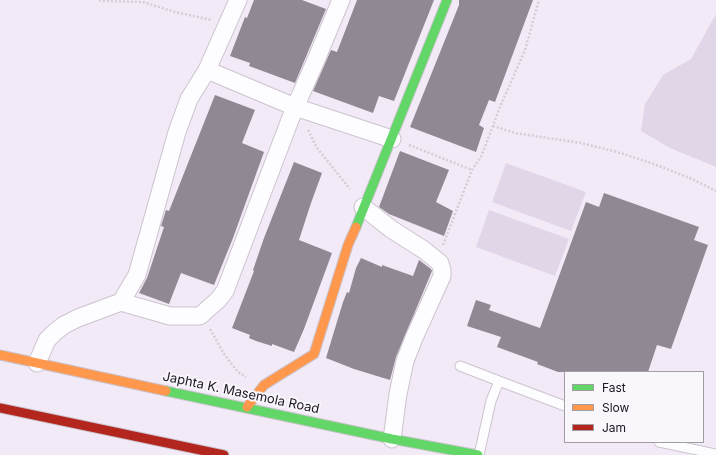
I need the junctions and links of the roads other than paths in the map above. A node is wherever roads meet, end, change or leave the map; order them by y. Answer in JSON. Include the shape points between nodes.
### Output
{"nodes":[{"id":1,"x":238,"y":0,"type":"edge"},
{"id":2,"x":341,"y":0,"type":"edge"},
{"id":3,"x":447,"y":0,"type":"edge"},
{"id":4,"x":207,"y":70,"type":"junction"},
{"id":5,"x":295,"y":106,"type":"junction"},
{"id":6,"x":392,"y":139,"type":"junction"},
{"id":7,"x":363,"y":207,"type":"junction"},
{"id":8,"x":121,"y":302,"type":"junction"},
{"id":9,"x":0,"y":355,"type":"edge"},
{"id":10,"x":37,"y":363,"type":"junction"},
{"id":11,"x":460,"y":366,"type":"dead end"},
{"id":12,"x":499,"y":381,"type":"junction"},
{"id":13,"x":564,"y":406,"type":"edge"},
{"id":14,"x":247,"y":407,"type":"junction"},
{"id":15,"x":0,"y":408,"type":"edge"},
{"id":16,"x":392,"y":438,"type":"junction"},
{"id":17,"x":676,"y":444,"type":"edge"},
{"id":18,"x":716,"y":454,"type":"edge"},
{"id":19,"x":224,"y":455,"type":"edge"},
{"id":20,"x":478,"y":455,"type":"edge"}],
"edges":[{"from":1,"to":4,"type":"street"},
{"from":2,"to":5,"type":"street"},
{"from":3,"to":6,"type":"main road"},
{"from":4,"to":5,"type":"street"},
{"from":4,"to":8,"type":"street","via":[[189,100],[177,132],[137,275]]},
{"from":5,"to":6,"type":"street"},
{"from":5,"to":8,"type":"street","via":[[225,291],[218,300],[200,316],[170,316]]},
{"from":6,"to":7,"type":"main road"},
{"from":7,"to":14,"type":"main road","via":[[348,245],[314,354],[264,386]]},
{"from":7,"to":16,"type":"street","via":[[424,250],[441,266],[442,276],[405,362]]},
{"from":8,"to":10,"type":"street","via":[[64,325],[47,340]]},
{"from":9,"to":10,"type":"main road","name":"Japhta K. Masemola Road"},
{"from":10,"to":14,"type":"main road","name":"Japhta K. Masemola Road"},
{"from":11,"to":12,"type":"lane"},
{"from":12,"to":13,"type":"lane"},
{"from":12,"to":20,"type":"lane","via":[[491,401]]},
{"from":14,"to":16,"type":"main road","name":"Japhta K. Masemola Road"},
{"from":15,"to":19,"type":"main road"},
{"from":16,"to":20,"type":"main road","name":"Japhta K. Masemola Road"},
{"from":17,"to":18,"type":"lane"}]}
